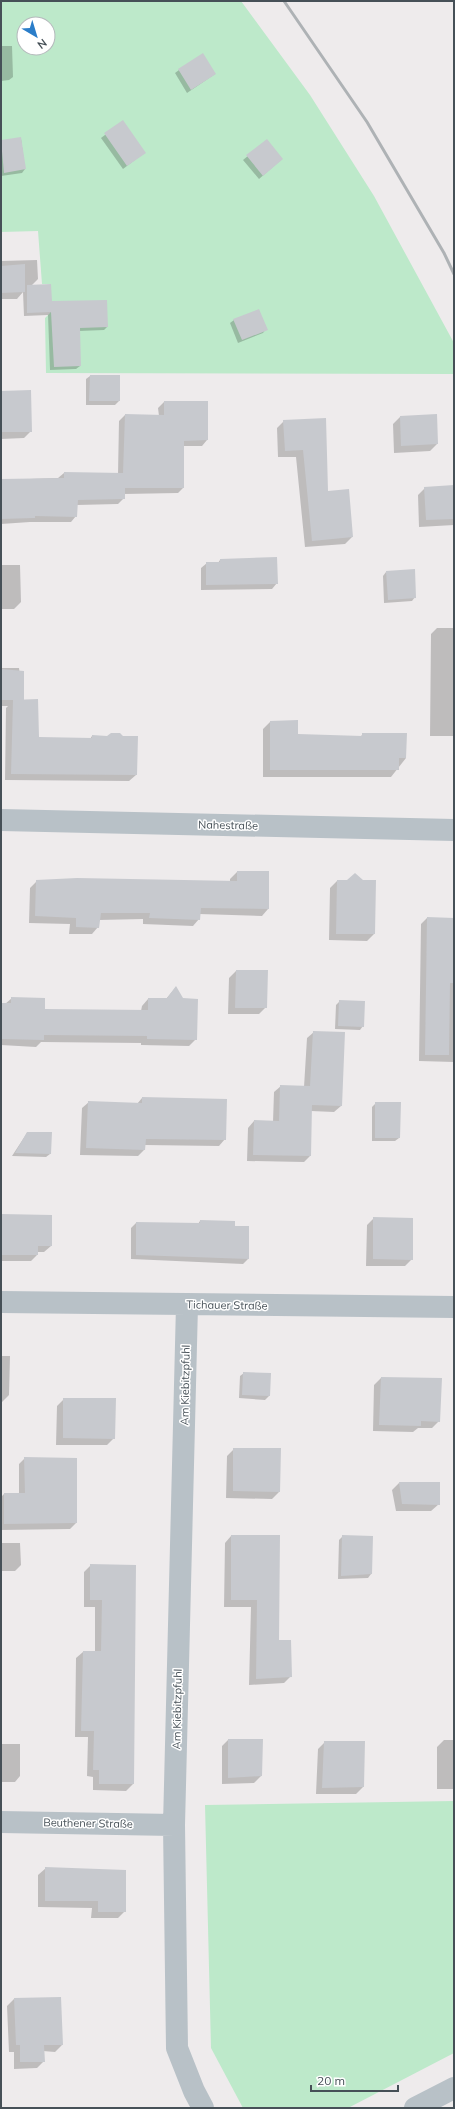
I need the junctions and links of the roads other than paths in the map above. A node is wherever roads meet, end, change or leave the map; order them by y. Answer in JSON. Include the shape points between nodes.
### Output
{"nodes":[{"id":1,"x":1,"y":820,"type":"edge"},
{"id":2,"x":454,"y":830,"type":"edge"},
{"id":3,"x":1,"y":1302,"type":"edge"},
{"id":4,"x":187,"y":1305,"type":"junction"},
{"id":5,"x":454,"y":1307,"type":"edge"},
{"id":6,"x":1,"y":1822,"type":"edge"},
{"id":7,"x":174,"y":1825,"type":"junction"},
{"id":8,"x":454,"y":2088,"type":"edge"},
{"id":9,"x":203,"y":2108,"type":"edge"},
{"id":10,"x":415,"y":2108,"type":"edge"}],
"edges":[{"from":1,"to":2,"type":"street","name":"Nahestraße"},
{"from":3,"to":4,"type":"street","name":"Tichauer Straße"},
{"from":4,"to":5,"type":"street","name":"Tichauer Straße"},
{"from":4,"to":7,"type":"street","name":"Am Kiebitzpfuhl"},
{"from":6,"to":7,"type":"street","name":"Beuthener Straße"},
{"from":7,"to":9,"type":"street","name":"Am Kiebitzpfuhl","via":[[177,2048]]},
{"from":8,"to":10,"type":"street"}]}
